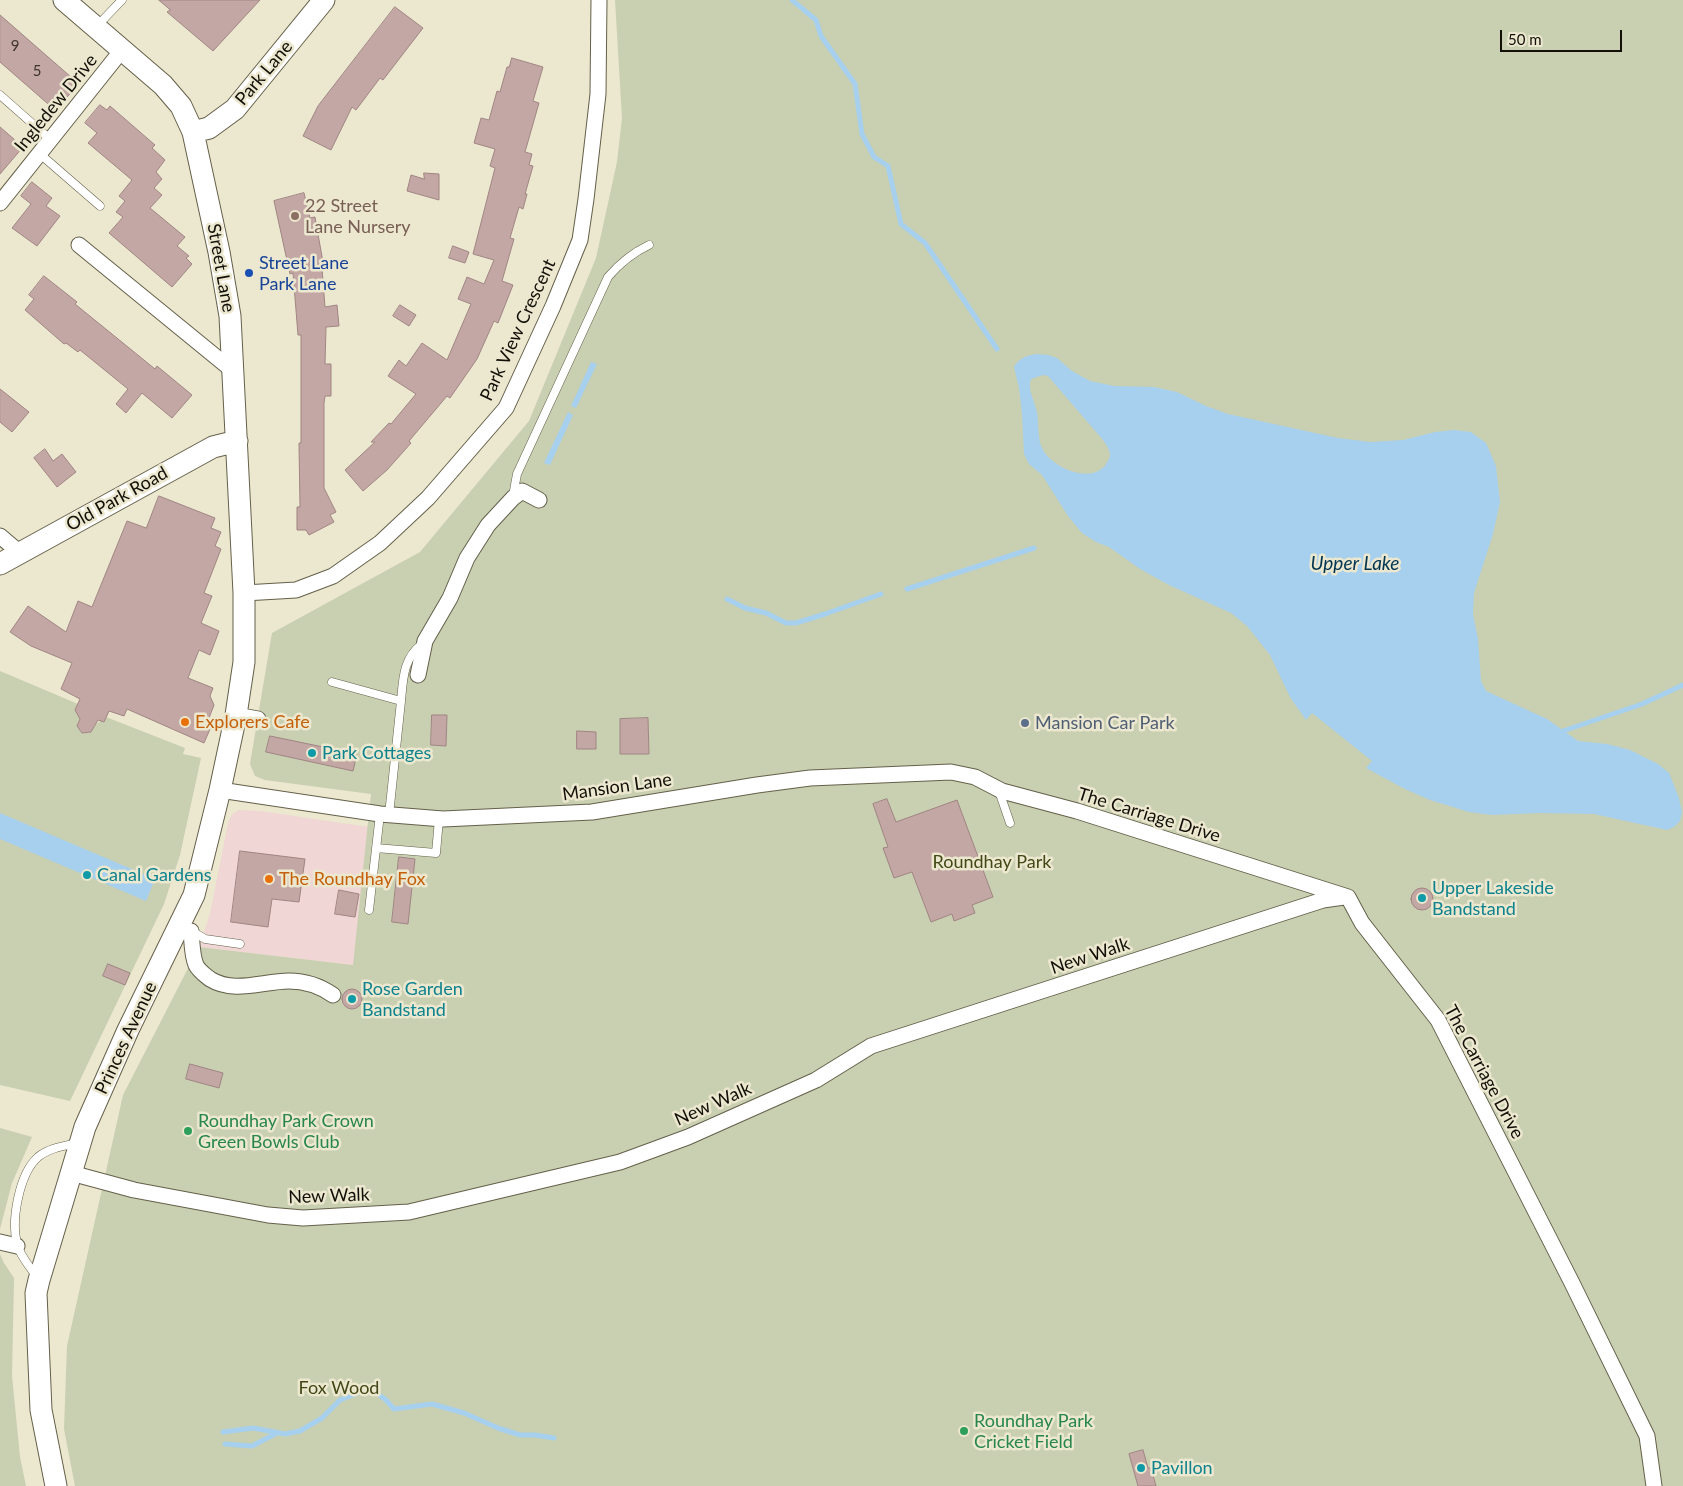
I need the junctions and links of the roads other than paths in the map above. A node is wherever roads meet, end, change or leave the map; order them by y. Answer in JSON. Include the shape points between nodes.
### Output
{"nodes":[{"id":1,"x":64,"y":0,"type":"edge"},
{"id":2,"x":122,"y":0,"type":"edge"},
{"id":3,"x":324,"y":0,"type":"edge"},
{"id":4,"x":599,"y":0,"type":"edge"},
{"id":5,"x":96,"y":28,"type":"junction"},
{"id":6,"x":122,"y":50,"type":"junction"},
{"id":7,"x":0,"y":96,"type":"edge"},
{"id":8,"x":193,"y":132,"type":"junction"},
{"id":9,"x":51,"y":140,"type":"junction"},
{"id":10,"x":40,"y":154,"type":"junction"},
{"id":11,"x":0,"y":201,"type":"edge"},
{"id":12,"x":100,"y":206,"type":"dead end"},
{"id":13,"x":79,"y":245,"type":"dead end"},
{"id":14,"x":649,"y":245,"type":"dead end"},
{"id":15,"x":232,"y":370,"type":"junction"},
{"id":16,"x":237,"y":441,"type":"junction"},
{"id":17,"x":513,"y":498,"type":"junction"},
{"id":18,"x":539,"y":500,"type":"dead end"},
{"id":19,"x":0,"y":536,"type":"edge"},
{"id":20,"x":20,"y":552,"type":"junction"},
{"id":21,"x":0,"y":564,"type":"edge"},
{"id":22,"x":244,"y":594,"type":"junction"},
{"id":23,"x":425,"y":641,"type":"junction"},
{"id":24,"x":418,"y":675,"type":"dead end"},
{"id":25,"x":332,"y":682,"type":"dead end"},
{"id":26,"x":401,"y":701,"type":"junction"},
{"id":27,"x":236,"y":715,"type":"junction"},
{"id":28,"x":258,"y":719,"type":"dead end"},
{"id":29,"x":220,"y":790,"type":"junction"},
{"id":30,"x":999,"y":791,"type":"junction"},
{"id":31,"x":1016,"y":795,"type":"joint"},
{"id":32,"x":384,"y":814,"type":"junction"},
{"id":33,"x":439,"y":819,"type":"junction"},
{"id":34,"x":1010,"y":823,"type":"dead end"},
{"id":35,"x":376,"y":848,"type":"junction"},
{"id":36,"x":1348,"y":897,"type":"junction"},
{"id":37,"x":369,"y":910,"type":"dead end"},
{"id":38,"x":185,"y":928,"type":"junction"},
{"id":39,"x":240,"y":944,"type":"dead end"},
{"id":40,"x":333,"y":995,"type":"dead end"},
{"id":41,"x":80,"y":1142,"type":"junction"},
{"id":42,"x":71,"y":1173,"type":"junction"},
{"id":43,"x":0,"y":1242,"type":"edge"},
{"id":44,"x":17,"y":1246,"type":"junction"},
{"id":45,"x":39,"y":1280,"type":"junction"},
{"id":46,"x":56,"y":1486,"type":"edge"},
{"id":47,"x":1654,"y":1486,"type":"edge"}],
"edges":[{"from":1,"to":5,"type":"street","name":"Street Lane"},
{"from":2,"to":5,"type":"lane"},
{"from":3,"to":8,"type":"street","name":"Park Lane","via":[[235,109],[209,128]]},
{"from":4,"to":22,"type":"street","name":"Park View Crescent","via":[[598,94],[580,240],[506,408],[428,498],[380,543],[333,576],[296,590]]},
{"from":5,"to":6,"type":"street","name":"Street Lane"},
{"from":6,"to":8,"type":"street","name":"Street Lane","via":[[182,106]]},
{"from":6,"to":9,"type":"street","name":"Ingledew Drive"},
{"from":7,"to":9,"type":"lane"},
{"from":8,"to":15,"type":"street","name":"Street Lane","via":[[219,252],[228,307]]},
{"from":9,"to":10,"type":"street","name":"Ingledew Drive"},
{"from":10,"to":11,"type":"street","name":"Ingledew Drive"},
{"from":10,"to":12,"type":"lane"},
{"from":13,"to":15,"type":"street"},
{"from":14,"to":17,"type":"lane","via":[[634,252],[608,277],[517,474]]},
{"from":15,"to":16,"type":"street","name":"Street Lane"},
{"from":16,"to":20,"type":"street","name":"Old Park Road","via":[[213,447]]},
{"from":16,"to":22,"type":"street","name":"Street Lane"},
{"from":17,"to":18,"type":"street","via":[[522,491]]},
{"from":17,"to":23,"type":"street","via":[[477,541]]},
{"from":19,"to":20,"type":"street"},
{"from":20,"to":21,"type":"street","name":"Old Park Road"},
{"from":22,"to":27,"type":"street","name":"Princes Avenue","via":[[244,662]]},
{"from":23,"to":24,"type":"street"},
{"from":23,"to":26,"type":"lane","via":[[411,655],[403,674]]},
{"from":25,"to":26,"type":"lane"},
{"from":26,"to":32,"type":"lane"},
{"from":27,"to":28,"type":"street"},
{"from":27,"to":29,"type":"street","name":"Princes Avenue"},
{"from":29,"to":32,"type":"street","name":"Mansion Lane"},
{"from":29,"to":38,"type":"street","name":"Princes Avenue"},
{"from":30,"to":31,"type":"street","name":"Mansion Lane"},
{"from":30,"to":33,"type":"street","name":"Mansion Lane","via":[[974,777],[951,772],[810,778],[592,812]]},
{"from":30,"to":34,"type":"lane"},
{"from":31,"to":36,"type":"street","name":"The Carriage Drive","via":[[1077,811]]},
{"from":32,"to":33,"type":"street","name":"Mansion Lane"},
{"from":32,"to":35,"type":"lane"},
{"from":33,"to":35,"type":"lane","via":[[436,853]]},
{"from":35,"to":37,"type":"lane"},
{"from":36,"to":42,"type":"street","name":"New Walk","via":[[1323,900],[871,1046],[816,1080],[688,1137],[620,1162],[409,1212],[303,1218],[268,1215],[134,1190]]},
{"from":36,"to":47,"type":"street","name":"The Carriage Drive","via":[[1362,923],[1438,1020],[1647,1436]]},
{"from":38,"to":39,"type":"lane","via":[[205,939]]},
{"from":38,"to":40,"type":"street","via":[[197,967],[216,982],[234,987],[291,981],[322,987]]},
{"from":38,"to":41,"type":"street","name":"Princes Avenue","via":[[128,1030]]},
{"from":41,"to":42,"type":"street","name":"Princes Avenue"},
{"from":41,"to":44,"type":"lane","via":[[54,1148],[38,1158],[26,1174],[16,1207],[14,1231]]},
{"from":42,"to":45,"type":"street","name":"Princes Avenue"},
{"from":43,"to":44,"type":"street"},
{"from":44,"to":45,"type":"lane"},
{"from":45,"to":46,"type":"street","name":"Princes Avenue","via":[[36,1293],[40,1410]]}]}
